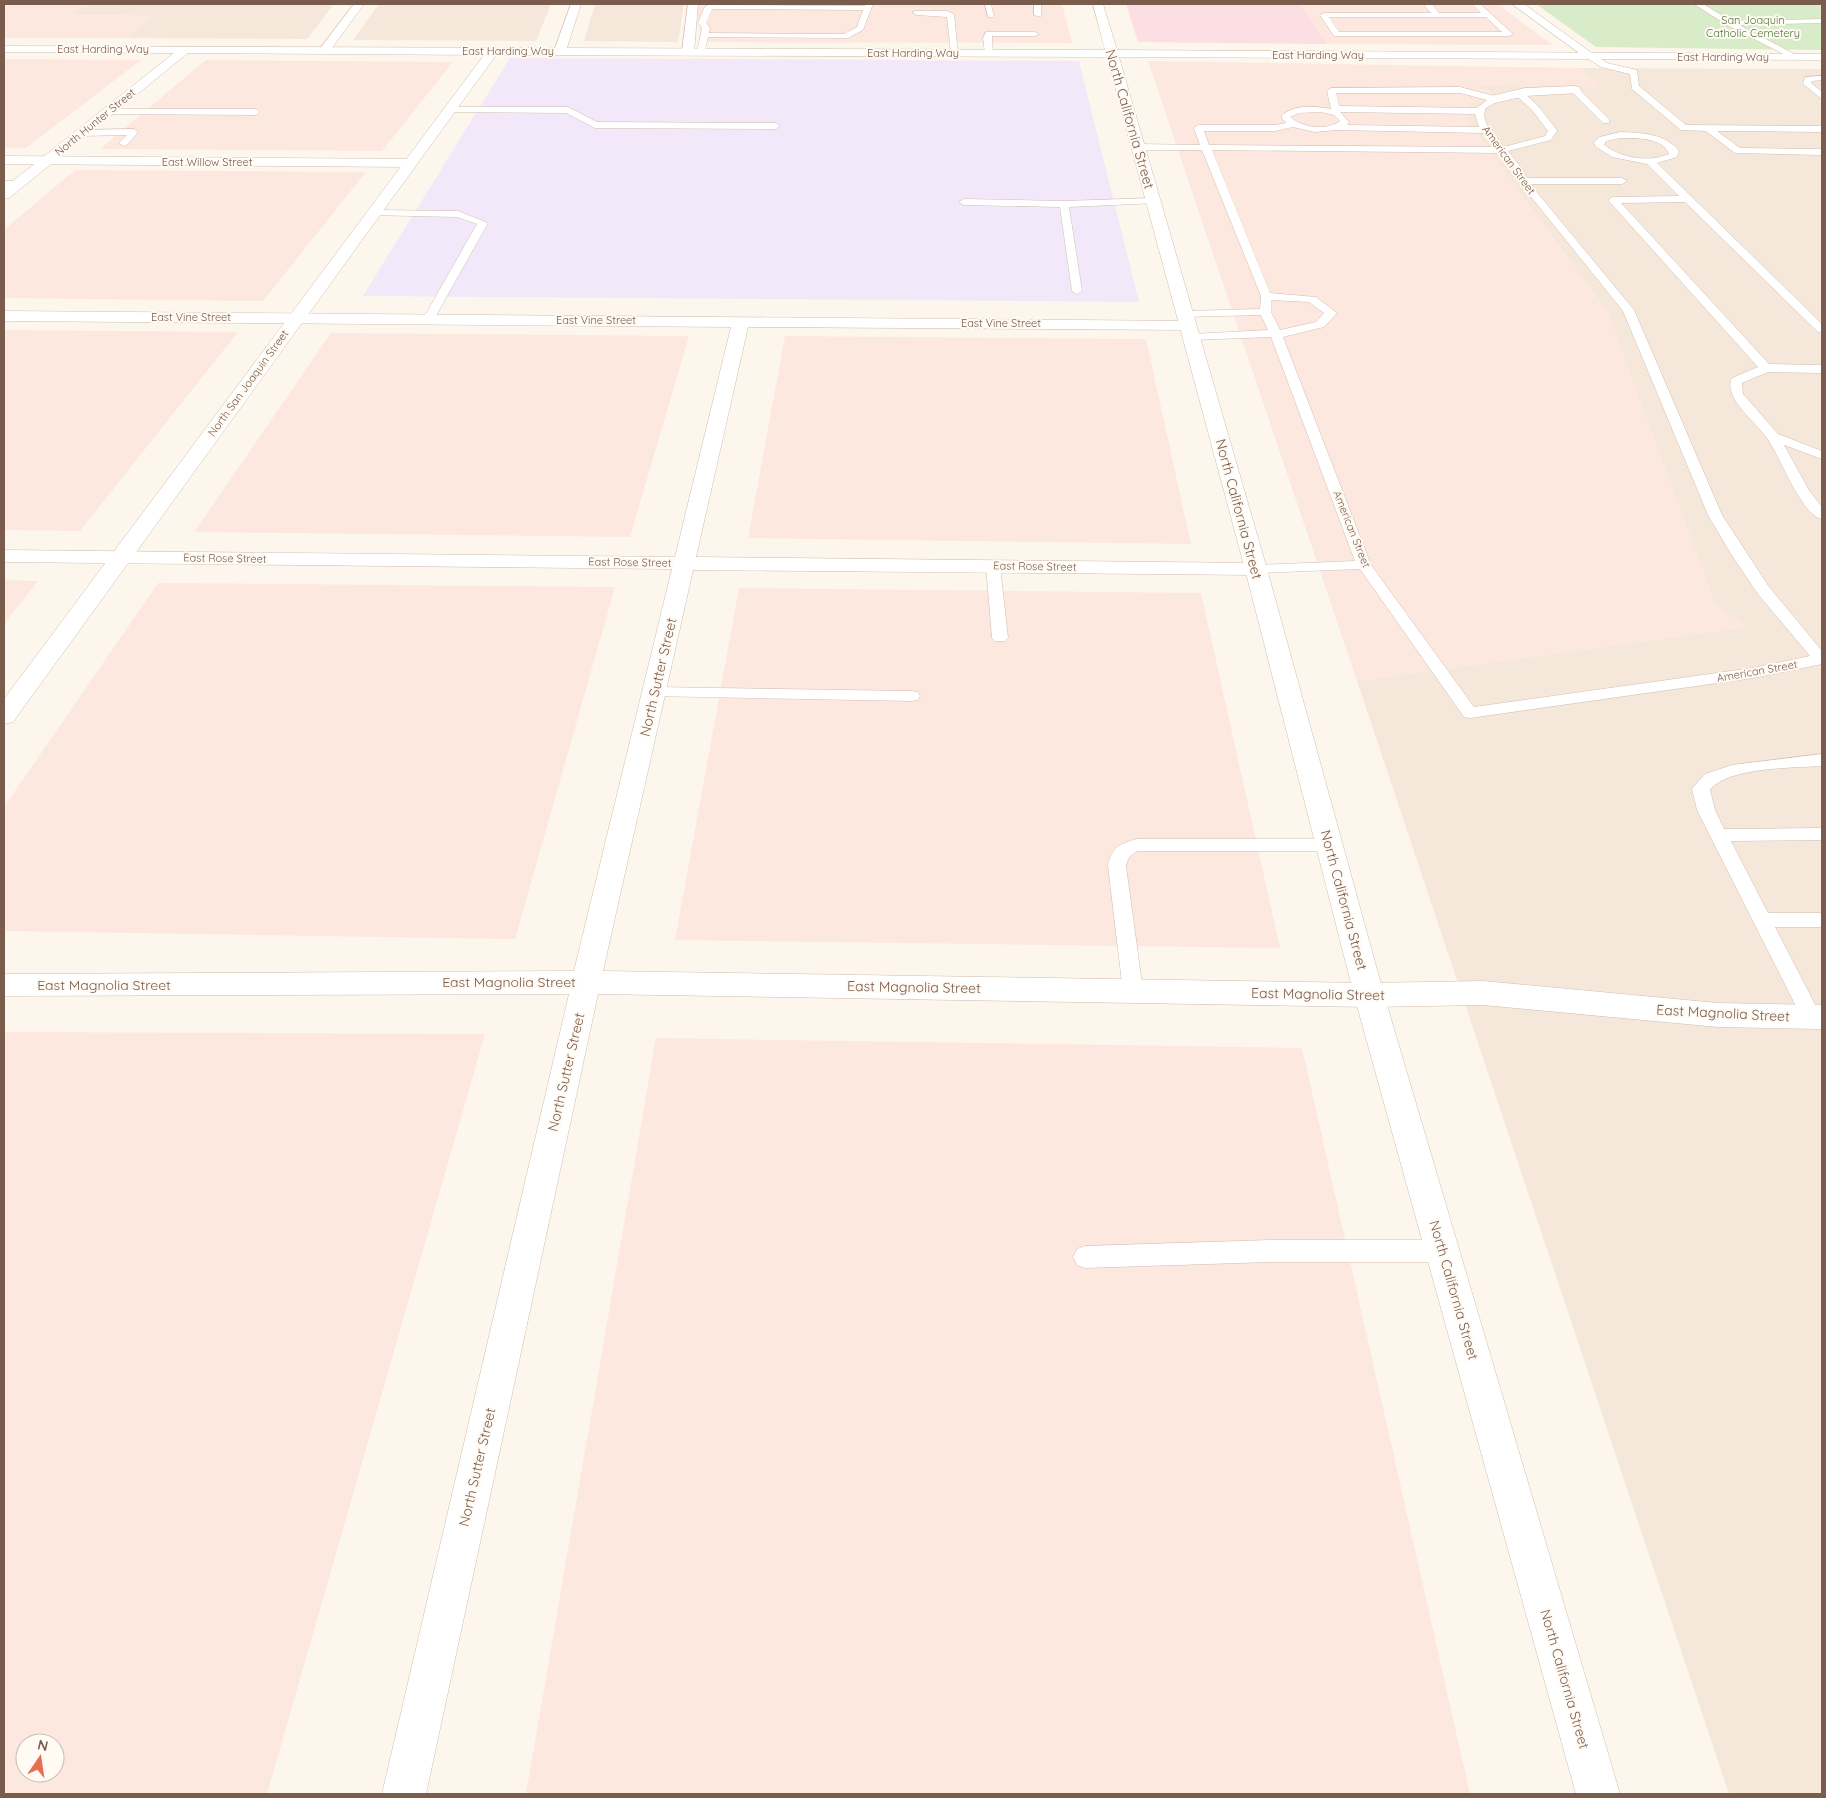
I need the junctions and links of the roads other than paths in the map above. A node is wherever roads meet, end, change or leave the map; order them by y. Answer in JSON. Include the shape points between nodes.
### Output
{"nodes":[{"id":1,"x":359,"y":4,"type":"edge"},
{"id":2,"x":576,"y":4,"type":"edge"},
{"id":3,"x":693,"y":4,"type":"edge"},
{"id":4,"x":988,"y":4,"type":"edge"},
{"id":5,"x":1037,"y":4,"type":"edge"},
{"id":6,"x":1098,"y":4,"type":"edge"},
{"id":7,"x":1426,"y":4,"type":"edge"},
{"id":8,"x":1476,"y":4,"type":"edge"},
{"id":9,"x":1517,"y":4,"type":"edge"},
{"id":10,"x":1698,"y":4,"type":"edge"},
{"id":11,"x":868,"y":6,"type":"edge"},
{"id":12,"x":917,"y":13,"type":"dead end"},
{"id":13,"x":1038,"y":14,"type":"dead end"},
{"id":14,"x":992,"y":15,"type":"dead end"},
{"id":15,"x":1437,"y":15,"type":"junction"},
{"id":16,"x":1488,"y":15,"type":"junction"},
{"id":17,"x":704,"y":17,"type":"junction"},
{"id":18,"x":714,"y":17,"type":"dead end"},
{"id":19,"x":854,"y":18,"type":"dead end"},
{"id":20,"x":864,"y":18,"type":"junction"},
{"id":21,"x":1822,"y":21,"type":"edge"},
{"id":22,"x":1730,"y":23,"type":"junction"},
{"id":23,"x":706,"y":31,"type":"junction"},
{"id":24,"x":1034,"y":34,"type":"dead end"},
{"id":25,"x":4,"y":49,"type":"edge"},
{"id":26,"x":186,"y":49,"type":"junction"},
{"id":27,"x":325,"y":50,"type":"junction"},
{"id":28,"x":493,"y":51,"type":"junction"},
{"id":29,"x":560,"y":51,"type":"junction"},
{"id":30,"x":688,"y":52,"type":"junction"},
{"id":31,"x":701,"y":52,"type":"junction"},
{"id":32,"x":955,"y":53,"type":"junction"},
{"id":33,"x":989,"y":53,"type":"junction"},
{"id":34,"x":1111,"y":54,"type":"junction"},
{"id":35,"x":1590,"y":56,"type":"junction"},
{"id":36,"x":1650,"y":56,"type":"junction"},
{"id":37,"x":1793,"y":57,"type":"junction"},
{"id":38,"x":1822,"y":57,"type":"edge"},
{"id":39,"x":1634,"y":72,"type":"junction"},
{"id":40,"x":1822,"y":78,"type":"edge"},
{"id":41,"x":1575,"y":90,"type":"joint"},
{"id":42,"x":1519,"y":93,"type":"junction"},
{"id":43,"x":1822,"y":96,"type":"edge"},
{"id":44,"x":1495,"y":99,"type":"junction"},
{"id":45,"x":450,"y":110,"type":"junction"},
{"id":46,"x":1335,"y":111,"type":"junction"},
{"id":47,"x":1480,"y":111,"type":"junction"},
{"id":48,"x":109,"y":112,"type":"junction"},
{"id":49,"x":256,"y":112,"type":"dead end"},
{"id":50,"x":1606,"y":121,"type":"dead end"},
{"id":51,"x":1294,"y":124,"type":"junction"},
{"id":52,"x":776,"y":126,"type":"dead end"},
{"id":53,"x":1708,"y":128,"type":"junction"},
{"id":54,"x":1822,"y":128,"type":"edge"},
{"id":55,"x":1486,"y":130,"type":"junction"},
{"id":56,"x":1676,"y":130,"type":"junction"},
{"id":57,"x":81,"y":134,"type":"junction"},
{"id":58,"x":1644,"y":137,"type":"junction"},
{"id":59,"x":1346,"y":138,"type":"junction"},
{"id":60,"x":124,"y":143,"type":"dead end"},
{"id":61,"x":1138,"y":147,"type":"junction"},
{"id":62,"x":1204,"y":147,"type":"junction"},
{"id":63,"x":1502,"y":150,"type":"junction"},
{"id":64,"x":1822,"y":152,"type":"edge"},
{"id":65,"x":4,"y":160,"type":"edge"},
{"id":66,"x":47,"y":161,"type":"junction"},
{"id":67,"x":1649,"y":161,"type":"junction"},
{"id":68,"x":410,"y":163,"type":"junction"},
{"id":69,"x":1622,"y":181,"type":"dead end"},
{"id":70,"x":1523,"y":182,"type":"junction"},
{"id":71,"x":4,"y":184,"type":"edge"},
{"id":72,"x":18,"y":184,"type":"junction"},
{"id":73,"x":4,"y":195,"type":"edge"},
{"id":74,"x":1688,"y":199,"type":"junction"},
{"id":75,"x":964,"y":202,"type":"dead end"},
{"id":76,"x":1154,"y":202,"type":"junction"},
{"id":77,"x":1064,"y":204,"type":"junction"},
{"id":78,"x":373,"y":213,"type":"junction"},
{"id":79,"x":1077,"y":291,"type":"dead end"},
{"id":80,"x":1266,"y":296,"type":"junction"},
{"id":81,"x":1799,"y":307,"type":"junction"},
{"id":82,"x":1815,"y":307,"type":"dead end"},
{"id":83,"x":1265,"y":312,"type":"junction"},
{"id":84,"x":4,"y":316,"type":"edge"},
{"id":85,"x":296,"y":318,"type":"junction"},
{"id":86,"x":429,"y":319,"type":"junction"},
{"id":87,"x":741,"y":321,"type":"junction"},
{"id":88,"x":1188,"y":325,"type":"junction"},
{"id":89,"x":1822,"y":330,"type":"edge"},
{"id":90,"x":1276,"y":334,"type":"junction"},
{"id":91,"x":1766,"y":368,"type":"junction"},
{"id":92,"x":1822,"y":369,"type":"edge"},
{"id":93,"x":1773,"y":437,"type":"junction"},
{"id":94,"x":1822,"y":455,"type":"edge"},
{"id":95,"x":1822,"y":515,"type":"edge"},
{"id":96,"x":4,"y":556,"type":"edge"},
{"id":97,"x":120,"y":557,"type":"junction"},
{"id":98,"x":685,"y":563,"type":"junction"},
{"id":99,"x":1364,"y":565,"type":"junction"},
{"id":100,"x":993,"y":566,"type":"junction"},
{"id":101,"x":1256,"y":569,"type":"junction"},
{"id":102,"x":1000,"y":638,"type":"dead end"},
{"id":103,"x":654,"y":692,"type":"junction"},
{"id":104,"x":912,"y":696,"type":"dead end"},
{"id":105,"x":4,"y":716,"type":"edge"},
{"id":106,"x":1822,"y":760,"type":"edge"},
{"id":107,"x":1822,"y":834,"type":"edge"},
{"id":108,"x":1719,"y":835,"type":"junction"},
{"id":109,"x":1330,"y":845,"type":"junction"},
{"id":110,"x":1763,"y":920,"type":"junction"},
{"id":111,"x":1822,"y":920,"type":"edge"},
{"id":112,"x":586,"y":982,"type":"junction"},
{"id":113,"x":4,"y":985,"type":"edge"},
{"id":114,"x":1133,"y":991,"type":"junction"},
{"id":115,"x":1369,"y":995,"type":"junction"},
{"id":116,"x":1817,"y":1016,"type":"edge"},
{"id":117,"x":1443,"y":1251,"type":"junction"},
{"id":118,"x":1085,"y":1257,"type":"dead end"},
{"id":119,"x":404,"y":1794,"type":"edge"},
{"id":120,"x":1598,"y":1794,"type":"edge"}],
"edges":[{"from":1,"to":27,"type":"street"},
{"from":2,"to":29,"type":"street"},
{"from":3,"to":30,"type":"street"},
{"from":4,"to":14,"type":"lane"},
{"from":5,"to":13,"type":"lane"},
{"from":6,"to":34,"type":"street","name":"North California Street"},
{"from":7,"to":15,"type":"lane"},
{"from":8,"to":16,"type":"lane"},
{"from":9,"to":35,"type":"street"},
{"from":10,"to":22,"type":"lane"},
{"from":11,"to":17,"type":"lane","via":[[711,7]]},
{"from":11,"to":20,"type":"lane"},
{"from":12,"to":32,"type":"lane","via":[[951,16]]},
{"from":15,"to":16,"type":"lane"},
{"from":15,"to":16,"type":"lane","via":[[1324,15],[1337,34],[1509,34]]},
{"from":17,"to":18,"type":"lane"},
{"from":17,"to":23,"type":"lane","via":[[702,23]]},
{"from":19,"to":20,"type":"lane"},
{"from":20,"to":23,"type":"lane","via":[[860,28],[845,36]]},
{"from":21,"to":22,"type":"lane"},
{"from":22,"to":37,"type":"lane"},
{"from":23,"to":31,"type":"lane"},
{"from":24,"to":33,"type":"lane","via":[[989,34]]},
{"from":25,"to":26,"type":"street","name":"East Harding Way"},
{"from":26,"to":27,"type":"street","name":"East Harding Way"},
{"from":26,"to":48,"type":"street","name":"North Hunter Street"},
{"from":27,"to":28,"type":"street","name":"East Harding Way"},
{"from":28,"to":29,"type":"street","name":"East Harding Way"},
{"from":28,"to":45,"type":"street","name":"North San Joaquin Street"},
{"from":29,"to":30,"type":"street","name":"East Harding Way"},
{"from":30,"to":31,"type":"street","name":"East Harding Way"},
{"from":31,"to":32,"type":"street","name":"East Harding Way"},
{"from":32,"to":33,"type":"street","name":"East Harding Way"},
{"from":33,"to":34,"type":"street","name":"East Harding Way"},
{"from":34,"to":35,"type":"street","name":"East Harding Way"},
{"from":34,"to":61,"type":"street","name":"North California Street"},
{"from":35,"to":36,"type":"street","name":"East Harding Way"},
{"from":35,"to":39,"type":"lane","via":[[1604,65]]},
{"from":36,"to":37,"type":"street","name":"East Harding Way"},
{"from":36,"to":39,"type":"lane"},
{"from":37,"to":38,"type":"street","name":"East Harding Way"},
{"from":39,"to":56,"type":"lane","via":[[1635,87]]},
{"from":40,"to":43,"type":"lane","via":[[1808,78],[1807,84]]},
{"from":41,"to":42,"type":"street"},
{"from":41,"to":50,"type":"lane"},
{"from":42,"to":44,"type":"street"},
{"from":42,"to":63,"type":"lane","via":[[1553,131],[1548,138]]},
{"from":44,"to":46,"type":"lane","via":[[1460,90],[1331,91]]},
{"from":44,"to":47,"type":"lane","name":"American Street"},
{"from":45,"to":52,"type":"lane","via":[[568,110],[596,125]]},
{"from":45,"to":68,"type":"street","name":"North San Joaquin Street"},
{"from":46,"to":47,"type":"lane","name":"American Street"},
{"from":46,"to":51,"type":"lane","via":[[1298,110],[1286,114]]},
{"from":46,"to":59,"type":"lane","via":[[1345,122]]},
{"from":47,"to":55,"type":"lane","name":"American Street","via":[[1479,117]]},
{"from":48,"to":49,"type":"lane"},
{"from":48,"to":57,"type":"street","name":"North Hunter Street"},
{"from":51,"to":59,"type":"lane"},
{"from":51,"to":62,"type":"lane","via":[[1275,128],[1198,128]]},
{"from":53,"to":54,"type":"lane"},
{"from":53,"to":56,"type":"lane"},
{"from":53,"to":64,"type":"lane","via":[[1738,151]]},
{"from":55,"to":59,"type":"lane"},
{"from":55,"to":63,"type":"lane","name":"American Street"},
{"from":56,"to":58,"type":"lane"},
{"from":57,"to":60,"type":"lane","via":[[134,132]]},
{"from":57,"to":66,"type":"street","name":"North Hunter Street"},
{"from":58,"to":67,"type":"lane","via":[[1665,143],[1674,151],[1669,158]]},
{"from":58,"to":67,"type":"lane","via":[[1610,136],[1603,139],[1600,146],[1612,154]]},
{"from":59,"to":62,"type":"lane"},
{"from":59,"to":63,"type":"lane"},
{"from":61,"to":62,"type":"lane"},
{"from":61,"to":76,"type":"street","name":"North California Street"},
{"from":62,"to":80,"type":"lane","via":[[1223,186]]},
{"from":63,"to":70,"type":"lane","name":"American Street","via":[[1520,172]]},
{"from":65,"to":66,"type":"street","name":"East Willow Street"},
{"from":66,"to":68,"type":"street","name":"East Willow Street"},
{"from":66,"to":72,"type":"street","name":"North Hunter Street"},
{"from":67,"to":74,"type":"lane"},
{"from":68,"to":78,"type":"street","name":"North San Joaquin Street"},
{"from":69,"to":70,"type":"lane"},
{"from":70,"to":99,"type":"lane","name":"American Street","via":[[1628,310],[1715,515],[1732,545],[1794,630],[1821,659],[1470,714]]},
{"from":71,"to":72,"type":"lane"},
{"from":72,"to":73,"type":"street","name":"North Hunter Street"},
{"from":74,"to":81,"type":"lane"},
{"from":74,"to":91,"type":"lane","via":[[1613,200]]},
{"from":75,"to":77,"type":"lane"},
{"from":76,"to":77,"type":"lane"},
{"from":76,"to":88,"type":"street","name":"North California Street"},
{"from":77,"to":79,"type":"lane"},
{"from":78,"to":85,"type":"street","name":"North San Joaquin Street"},
{"from":78,"to":86,"type":"lane","via":[[458,214],[483,223]]},
{"from":80,"to":83,"type":"lane"},
{"from":80,"to":90,"type":"lane","via":[[1312,299],[1331,313],[1320,325]]},
{"from":81,"to":82,"type":"lane"},
{"from":81,"to":89,"type":"lane"},
{"from":83,"to":88,"type":"lane"},
{"from":83,"to":90,"type":"lane","name":"American Street"},
{"from":84,"to":85,"type":"street","name":"East Vine Street"},
{"from":85,"to":86,"type":"street","name":"East Vine Street"},
{"from":85,"to":97,"type":"street","name":"North San Joaquin Street"},
{"from":86,"to":87,"type":"street","name":"East Vine Street"},
{"from":87,"to":88,"type":"street","name":"East Vine Street"},
{"from":87,"to":98,"type":"street","name":"North Sutter Street"},
{"from":88,"to":90,"type":"lane"},
{"from":88,"to":101,"type":"street","name":"North California Street"},
{"from":90,"to":99,"type":"lane","name":"American Street"},
{"from":91,"to":92,"type":"lane"},
{"from":91,"to":93,"type":"lane","via":[[1736,381],[1737,395]]},
{"from":93,"to":94,"type":"lane"},
{"from":93,"to":95,"type":"lane","via":[[1804,494]]},
{"from":96,"to":97,"type":"street","name":"East Rose Street"},
{"from":97,"to":98,"type":"street","name":"East Rose Street"},
{"from":97,"to":105,"type":"street","name":"North San Joaquin Street"},
{"from":98,"to":100,"type":"street","name":"East Rose Street"},
{"from":98,"to":103,"type":"street","name":"North Sutter Street"},
{"from":99,"to":101,"type":"lane"},
{"from":100,"to":101,"type":"street","name":"East Rose Street"},
{"from":100,"to":102,"type":"lane"},
{"from":101,"to":109,"type":"street","name":"North California Street"},
{"from":103,"to":104,"type":"lane"},
{"from":103,"to":112,"type":"street","name":"North Sutter Street"},
{"from":106,"to":108,"type":"lane","via":[[1747,768],[1711,778],[1701,789],[1706,810]]},
{"from":107,"to":108,"type":"lane"},
{"from":108,"to":110,"type":"lane"},
{"from":109,"to":114,"type":"lane","via":[[1137,845],[1124,848],[1118,855],[1117,866]]},
{"from":109,"to":115,"type":"street","name":"North California Street"},
{"from":110,"to":111,"type":"lane"},
{"from":110,"to":116,"type":"lane"},
{"from":112,"to":113,"type":"street","name":"East Magnolia Street"},
{"from":112,"to":114,"type":"street","name":"East Magnolia Street"},
{"from":112,"to":119,"type":"street","name":"North Sutter Street"},
{"from":114,"to":115,"type":"street","name":"East Magnolia Street"},
{"from":115,"to":116,"type":"street","name":"East Magnolia Street","via":[[1483,993],[1718,1015]]},
{"from":115,"to":117,"type":"street","name":"North California Street"},
{"from":117,"to":118,"type":"lane","via":[[1270,1250]]},
{"from":117,"to":120,"type":"street","name":"North California Street"}]}
